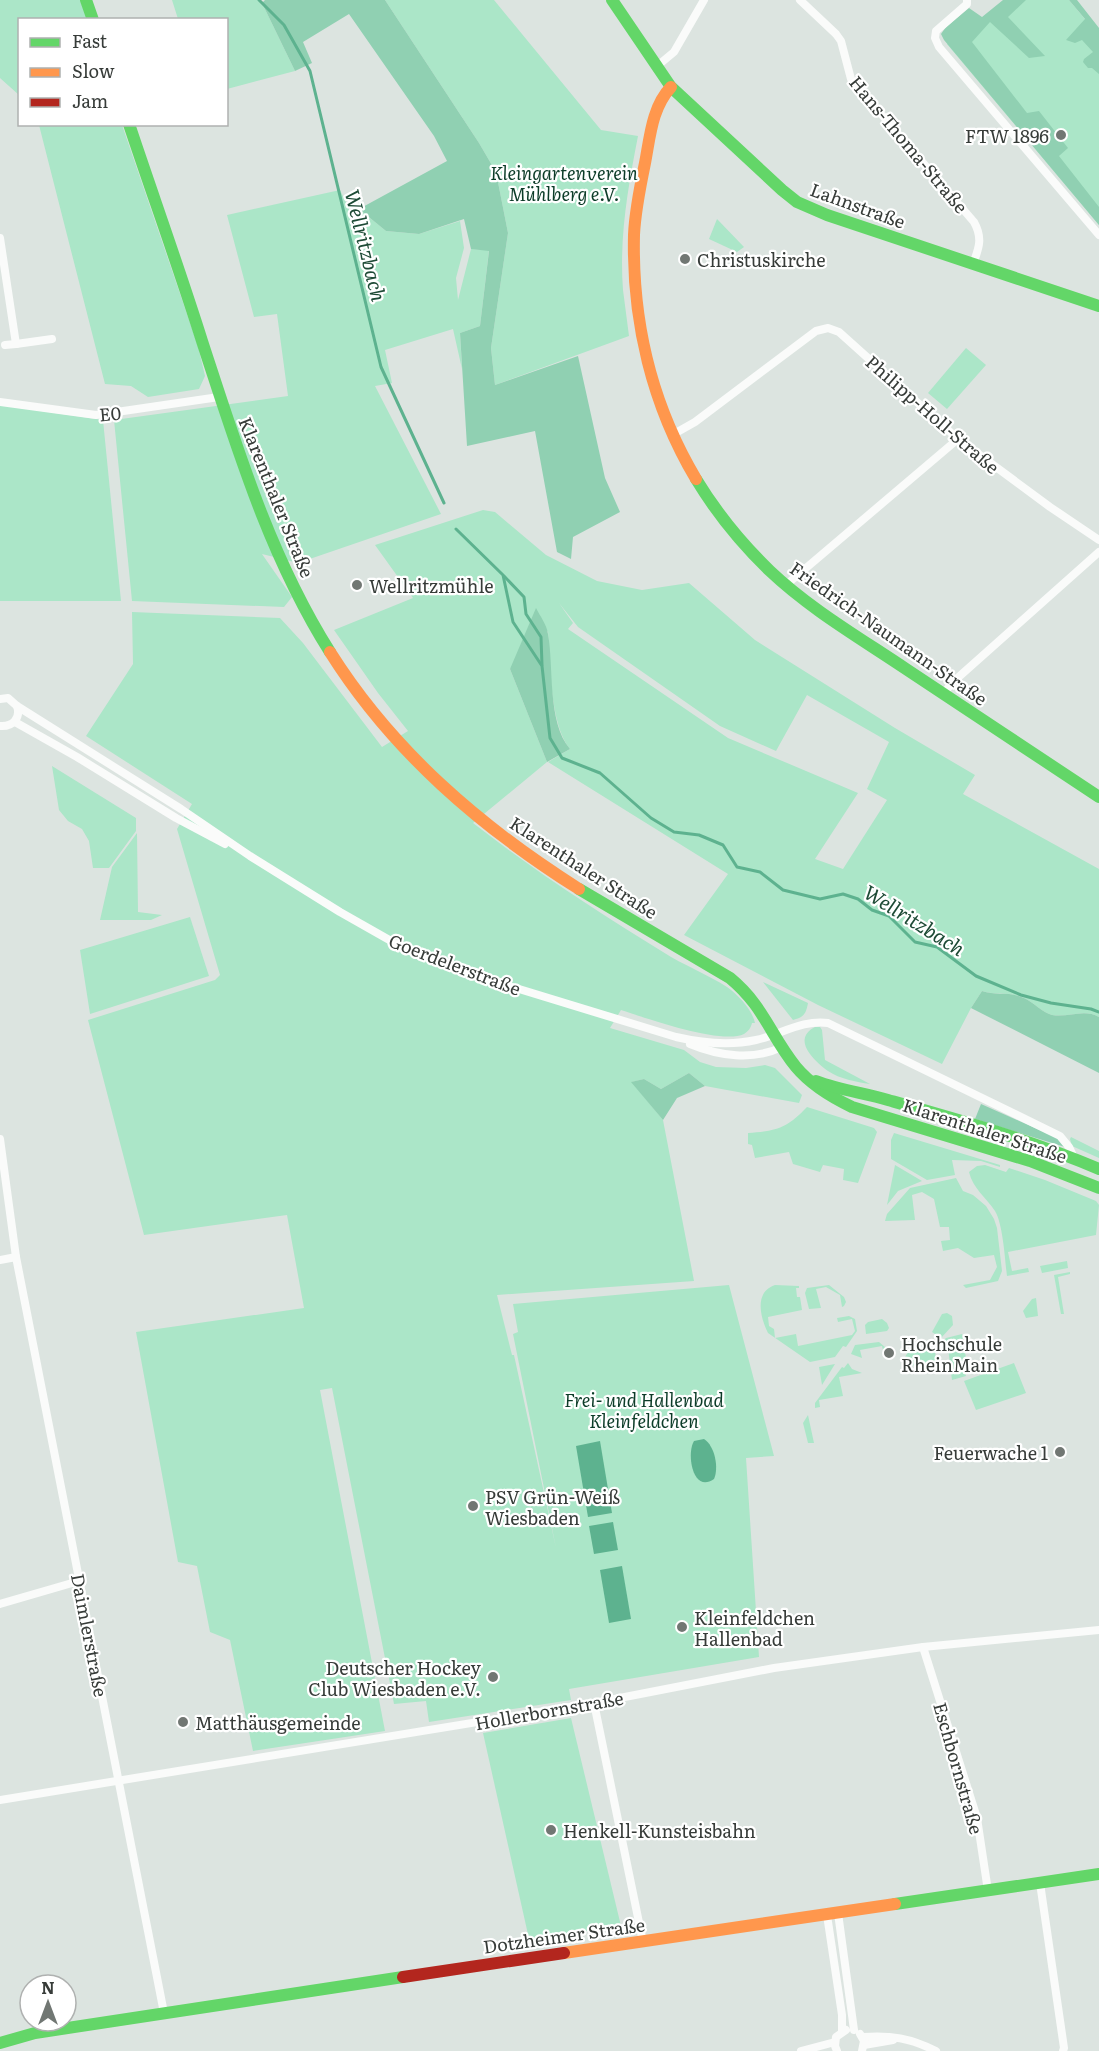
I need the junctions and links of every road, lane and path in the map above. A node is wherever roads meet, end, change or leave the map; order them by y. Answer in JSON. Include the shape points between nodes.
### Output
{"nodes":[{"id":1,"x":86,"y":0,"type":"edge"},
{"id":2,"x":612,"y":0,"type":"edge"},
{"id":3,"x":704,"y":0,"type":"edge"},
{"id":4,"x":800,"y":0,"type":"edge"},
{"id":5,"x":967,"y":0,"type":"edge"},
{"id":6,"x":92,"y":18,"type":"edge"},
{"id":7,"x":656,"y":67,"type":"junction"},
{"id":8,"x":671,"y":87,"type":"junction"},
{"id":9,"x":130,"y":126,"type":"edge"},
{"id":10,"x":1099,"y":235,"type":"edge"},
{"id":11,"x":0,"y":242,"type":"edge"},
{"id":12,"x":973,"y":264,"type":"junction"},
{"id":13,"x":1099,"y":306,"type":"edge"},
{"id":14,"x":52,"y":339,"type":"dead end"},
{"id":15,"x":16,"y":344,"type":"junction"},
{"id":16,"x":4,"y":345,"type":"dead end"},
{"id":17,"x":219,"y":397,"type":"junction"},
{"id":18,"x":0,"y":402,"type":"edge"},
{"id":19,"x":672,"y":435,"type":"junction"},
{"id":20,"x":958,"y":440,"type":"junction"},
{"id":21,"x":1099,"y":540,"type":"edge"},
{"id":22,"x":1099,"y":552,"type":"edge"},
{"id":23,"x":786,"y":585,"type":"junction"},
{"id":24,"x":944,"y":693,"type":"junction"},
{"id":25,"x":1,"y":697,"type":"edge"},
{"id":26,"x":17,"y":706,"type":"junction"},
{"id":27,"x":15,"y":722,"type":"junction"},
{"id":28,"x":0,"y":726,"type":"edge"},
{"id":29,"x":1099,"y":797,"type":"edge"},
{"id":30,"x":250,"y":856,"type":"junction"},
{"id":31,"x":776,"y":1035,"type":"junction"},
{"id":32,"x":676,"y":1037,"type":"junction"},
{"id":33,"x":782,"y":1047,"type":"junction"},
{"id":34,"x":799,"y":1071,"type":"junction"},
{"id":35,"x":0,"y":1139,"type":"edge"},
{"id":36,"x":1074,"y":1158,"type":"junction"},
{"id":37,"x":1099,"y":1169,"type":"edge"},
{"id":38,"x":1099,"y":1188,"type":"edge"},
{"id":39,"x":16,"y":1257,"type":"junction"},
{"id":40,"x":0,"y":1260,"type":"edge"},
{"id":41,"x":79,"y":1581,"type":"junction"},
{"id":42,"x":0,"y":1604,"type":"edge"},
{"id":43,"x":1099,"y":1629,"type":"edge"},
{"id":44,"x":923,"y":1647,"type":"junction"},
{"id":45,"x":594,"y":1704,"type":"junction"},
{"id":46,"x":118,"y":1781,"type":"junction"},
{"id":47,"x":0,"y":1800,"type":"edge"},
{"id":48,"x":1099,"y":1874,"type":"edge"},
{"id":49,"x":1040,"y":1883,"type":"junction"},
{"id":50,"x":988,"y":1891,"type":"junction"},
{"id":51,"x":833,"y":1914,"type":"junction"},
{"id":52,"x":643,"y":1942,"type":"junction"},
{"id":53,"x":164,"y":2013,"type":"junction"},
{"id":54,"x":78,"y":2026,"type":"edge"},
{"id":55,"x":854,"y":2030,"type":"junction"},
{"id":56,"x":842,"y":2031,"type":"junction"},
{"id":57,"x":35,"y":2033,"type":"joint"},
{"id":58,"x":0,"y":2034,"type":"edge"},
{"id":59,"x":0,"y":2043,"type":"edge"},
{"id":60,"x":863,"y":2044,"type":"edge"},
{"id":61,"x":836,"y":2046,"type":"edge"},
{"id":62,"x":802,"y":2051,"type":"edge"},
{"id":63,"x":817,"y":2051,"type":"edge"},
{"id":64,"x":936,"y":2051,"type":"edge"},
{"id":65,"x":1063,"y":2051,"type":"edge"}],
"edges":[{"from":1,"to":6,"type":"main road"},
{"from":2,"to":7,"type":"main road","name":"Lahnstraße"},
{"from":3,"to":7,"type":"street","via":[[674,52]]},
{"from":4,"to":12,"type":"street","name":"Hans-Thoma-Straße","via":[[841,41],[851,79],[980,231],[981,242]]},
{"from":5,"to":10,"type":"street","via":[[936,31],[934,38],[939,47]]},
{"from":7,"to":8,"type":"main road","name":"Lahnstraße"},
{"from":8,"to":12,"type":"main road","name":"Lahnstraße","via":[[797,202]]},
{"from":8,"to":19,"type":"main road","name":"Friedrich-Naumann-Straße","via":[[657,107],[639,193],[634,249],[642,340],[651,381]]},
{"from":9,"to":17,"type":"main road","name":"Klarenthaler Straße"},
{"from":11,"to":15,"type":"street"},
{"from":12,"to":13,"type":"main road","name":"Lahnstraße"},
{"from":14,"to":15,"type":"street"},
{"from":15,"to":16,"type":"street"},
{"from":17,"to":18,"type":"street","name":"E0","via":[[96,416]]},
{"from":17,"to":31,"type":"main road","name":"Klarenthaler Straße","via":[[278,556],[299,599],[348,679],[411,757],[483,822],[570,884],[742,987],[753,997]]},
{"from":19,"to":20,"type":"street","name":"Philipp-Holl-Straße","via":[[816,331],[828,328],[839,332]]},
{"from":19,"to":23,"type":"main road","name":"Friedrich-Naumann-Straße","via":[[723,520]]},
{"from":20,"to":21,"type":"street","name":"Philipp-Holl-Straße"},
{"from":20,"to":23,"type":"street"},
{"from":22,"to":24,"type":"street"},
{"from":23,"to":24,"type":"main road","name":"Friedrich-Naumann-Straße"},
{"from":24,"to":29,"type":"main road","name":"Friedrich-Naumann-Straße"},
{"from":25,"to":26,"type":"street","name":"Goerdelerstraße"},
{"from":26,"to":27,"type":"street"},
{"from":26,"to":30,"type":"street","name":"Goerdelerstraße"},
{"from":27,"to":28,"type":"street"},
{"from":27,"to":30,"type":"street","name":"Goerdelerstraße","via":[[176,818]]},
{"from":30,"to":32,"type":"street","name":"Goerdelerstraße","via":[[407,950],[480,977]]},
{"from":31,"to":32,"type":"street","name":"Goerdelerstraße","via":[[730,1043]]},
{"from":31,"to":33,"type":"main road","name":"Klarenthaler Straße"},
{"from":31,"to":36,"type":"street","name":"Klarenthaler Straße","via":[[813,1022],[828,1023],[1059,1136]]},
{"from":32,"to":33,"type":"street","name":"Goerdelerstraße","via":[[705,1050],[730,1055],[760,1054]]},
{"from":33,"to":34,"type":"main road","name":"Klarenthaler Straße"},
{"from":34,"to":36,"type":"main road","name":"Klarenthaler Straße","via":[[830,1086],[1002,1133]]},
{"from":34,"to":38,"type":"main road","name":"Klarenthaler Straße","via":[[826,1094],[852,1107],[1030,1161]]},
{"from":35,"to":39,"type":"street","name":"Daimlerstraße"},
{"from":36,"to":37,"type":"main road","name":"Klarenthaler Straße"},
{"from":39,"to":40,"type":"street"},
{"from":39,"to":41,"type":"street","name":"Daimlerstraße"},
{"from":41,"to":42,"type":"street"},
{"from":41,"to":46,"type":"street","name":"Daimlerstraße"},
{"from":43,"to":44,"type":"street","name":"Hollerbornstraße"},
{"from":44,"to":45,"type":"street","name":"Hollerbornstraße","via":[[774,1668]]},
{"from":44,"to":50,"type":"street","name":"Eschbornstraße","via":[[977,1818]]},
{"from":45,"to":46,"type":"street","name":"Hollerbornstraße"},
{"from":45,"to":52,"type":"street"},
{"from":46,"to":47,"type":"street","name":"Hollerbornstraße"},
{"from":46,"to":53,"type":"street","name":"Daimlerstraße"},
{"from":48,"to":49,"type":"main road","name":"Dotzheimer Straße"},
{"from":49,"to":50,"type":"main road","name":"Dotzheimer Straße"},
{"from":49,"to":65,"type":"street"},
{"from":50,"to":51,"type":"main road","name":"Dotzheimer Straße"},
{"from":51,"to":52,"type":"main road","name":"Dotzheimer Straße"},
{"from":51,"to":55,"type":"street"},
{"from":51,"to":56,"type":"street"},
{"from":52,"to":53,"type":"main road","name":"Dotzheimer Straße"},
{"from":53,"to":54,"type":"main road","name":"Dotzheimer Straße"},
{"from":55,"to":56,"type":"street"},
{"from":55,"to":60,"type":"street"},
{"from":56,"to":61,"type":"street"},
{"from":57,"to":58,"type":"main road","name":"Dotzheimer Straße"},
{"from":57,"to":59,"type":"main road","name":"Dotzheimer Straße"},
{"from":60,"to":64,"type":"street","via":[[900,2038]]},
{"from":61,"to":62,"type":"street"},
{"from":62,"to":63,"type":"street"}]}
